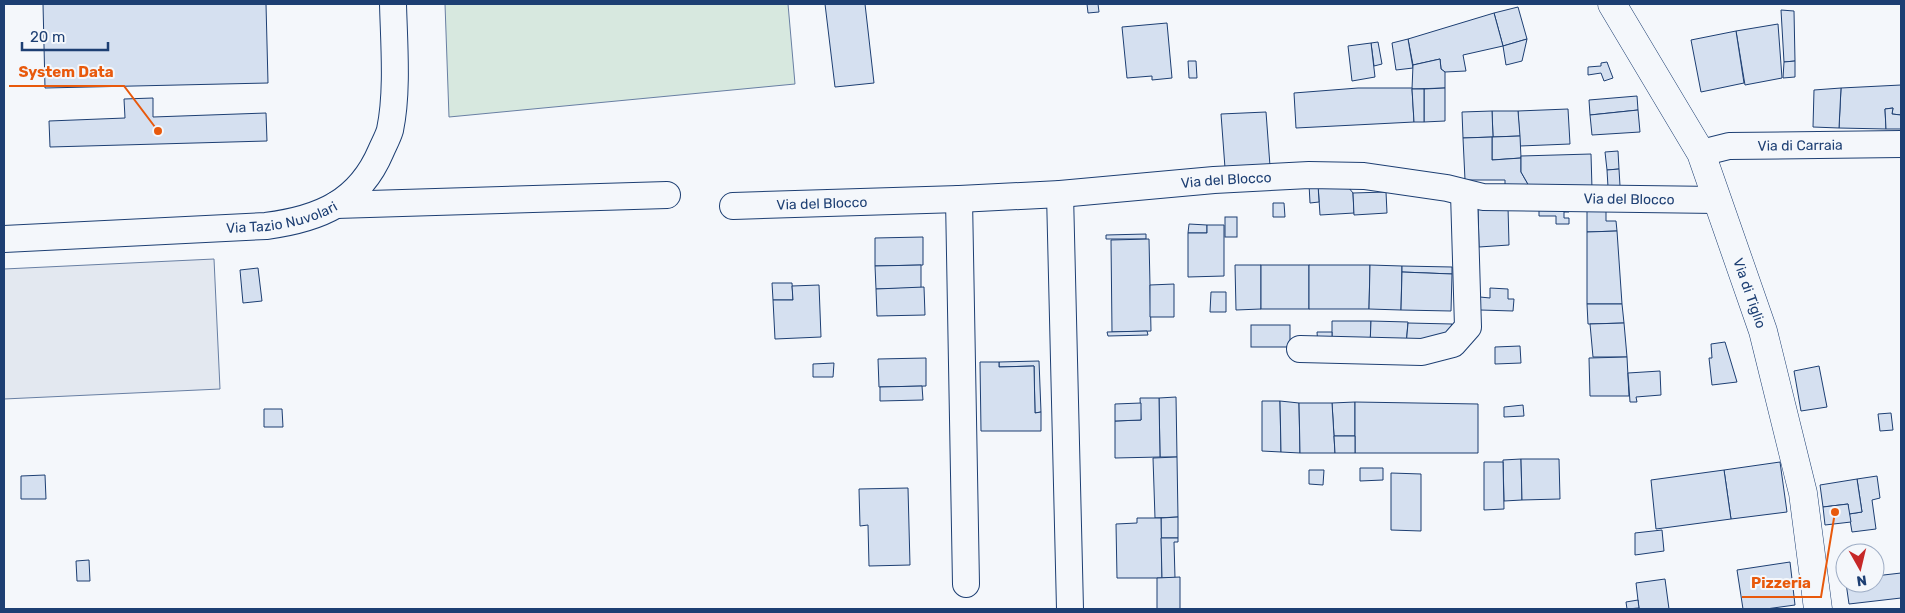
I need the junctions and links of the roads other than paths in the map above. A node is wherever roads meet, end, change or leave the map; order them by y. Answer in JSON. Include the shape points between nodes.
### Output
{"nodes":[{"id":1,"x":393,"y":4,"type":"edge"},
{"id":2,"x":1612,"y":4,"type":"edge"},
{"id":3,"x":1901,"y":144,"type":"edge"},
{"id":4,"x":1701,"y":153,"type":"junction"},
{"id":5,"x":1464,"y":193,"type":"junction"},
{"id":6,"x":1060,"y":194,"type":"junction"},
{"id":7,"x":667,"y":195,"type":"dead end"},
{"id":8,"x":959,"y":199,"type":"junction"},
{"id":9,"x":1717,"y":200,"type":"junction"},
{"id":10,"x":336,"y":205,"type":"junction"},
{"id":11,"x":733,"y":206,"type":"dead end"},
{"id":12,"x":4,"y":239,"type":"edge"},
{"id":13,"x":1300,"y":348,"type":"dead end"},
{"id":14,"x":966,"y":584,"type":"dead end"},
{"id":15,"x":1070,"y":609,"type":"edge"},
{"id":16,"x":1818,"y":609,"type":"edge"}],
"edges":[{"from":1,"to":10,"type":"street","name":"Via Tazio Nuvolari","via":[[394,101],[390,132],[374,167],[360,187]]},
{"from":2,"to":4,"type":"main road","name":"Via di Tiglio"},
{"from":3,"to":4,"type":"street","name":"Via di Carraia","via":[[1730,146]]},
{"from":4,"to":9,"type":"main road","name":"Via di Tiglio"},
{"from":5,"to":6,"type":"street","name":"Via del Blocco","via":[[1364,176],[1309,175]]},
{"from":5,"to":9,"type":"street","name":"Via del Blocco","via":[[1483,197]]},
{"from":5,"to":13,"type":"street","via":[[1468,327],[1453,344],[1422,352]]},
{"from":6,"to":8,"type":"street","name":"Via del Blocco"},
{"from":6,"to":15,"type":"street"},
{"from":7,"to":10,"type":"street"},
{"from":8,"to":11,"type":"street","name":"Via del Blocco"},
{"from":8,"to":14,"type":"street"},
{"from":9,"to":16,"type":"main road","name":"Via di Tiglio","via":[[1763,331],[1803,493]]},
{"from":10,"to":12,"type":"street","name":"Via Tazio Nuvolari","via":[[293,223],[266,226]]}]}
